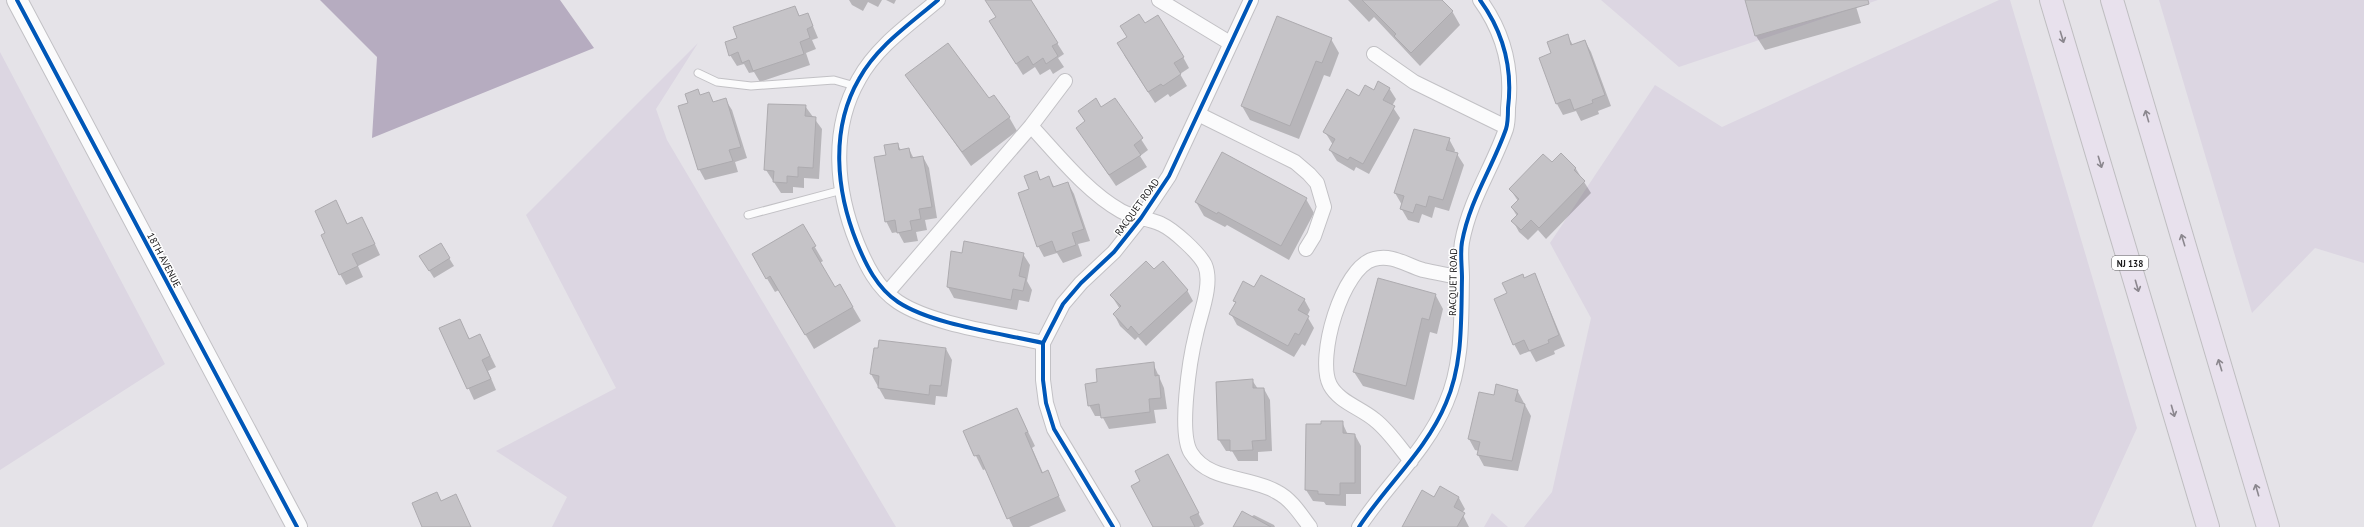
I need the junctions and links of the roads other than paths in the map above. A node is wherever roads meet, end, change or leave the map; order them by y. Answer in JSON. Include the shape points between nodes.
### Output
{"nodes":[{"id":1,"x":17,"y":0,"type":"edge"},
{"id":2,"x":938,"y":0,"type":"edge"},
{"id":3,"x":1159,"y":0,"type":"edge"},
{"id":4,"x":1251,"y":0,"type":"edge"},
{"id":5,"x":1480,"y":0,"type":"edge"},
{"id":6,"x":2051,"y":0,"type":"edge"},
{"id":7,"x":2112,"y":0,"type":"edge"},
{"id":8,"x":1230,"y":43,"type":"junction"},
{"id":9,"x":1374,"y":54,"type":"dead end"},
{"id":10,"x":698,"y":73,"type":"dead end"},
{"id":11,"x":1065,"y":82,"type":"dead end"},
{"id":12,"x":855,"y":86,"type":"junction"},
{"id":13,"x":1198,"y":114,"type":"junction"},
{"id":14,"x":1031,"y":126,"type":"junction"},
{"id":15,"x":1506,"y":128,"type":"junction"},
{"id":16,"x":842,"y":190,"type":"junction"},
{"id":17,"x":748,"y":215,"type":"dead end"},
{"id":18,"x":1141,"y":218,"type":"junction"},
{"id":19,"x":1306,"y":249,"type":"dead end"},
{"id":20,"x":1462,"y":278,"type":"junction"},
{"id":21,"x":887,"y":293,"type":"junction"},
{"id":22,"x":1043,"y":343,"type":"junction"},
{"id":23,"x":1411,"y":461,"type":"junction"},
{"id":24,"x":297,"y":527,"type":"edge"},
{"id":25,"x":1113,"y":527,"type":"edge"},
{"id":26,"x":1310,"y":527,"type":"edge"},
{"id":27,"x":1360,"y":527,"type":"edge"},
{"id":28,"x":2208,"y":527,"type":"edge"},
{"id":29,"x":2268,"y":527,"type":"edge"}],
"edges":[{"from":1,"to":24,"type":"street","name":"18TH AVENUE"},
{"from":2,"to":12,"type":"street","via":[[883,47]]},
{"from":3,"to":8,"type":"street"},
{"from":4,"to":8,"type":"street","name":"RACQUET ROAD"},
{"from":5,"to":15,"type":"street","name":"RACQUET ROAD","via":[[1492,16],[1504,45],[1509,66],[1510,90]]},
{"from":6,"to":28,"type":"highway","number":"NJ 138","one_way":true},
{"from":29,"to":7,"type":"highway","one_way":true},
{"from":8,"to":13,"type":"street","name":"RACQUET ROAD"},
{"from":9,"to":15,"type":"street","via":[[1414,82]]},
{"from":10,"to":12,"type":"lane","via":[[717,82],[751,86],[834,80]]},
{"from":11,"to":14,"type":"street"},
{"from":12,"to":16,"type":"street","via":[[842,126],[839,151]]},
{"from":13,"to":18,"type":"street","name":"RACQUET ROAD","via":[[1169,176]]},
{"from":13,"to":19,"type":"street","via":[[1295,162],[1317,183],[1324,206],[1314,236]]},
{"from":14,"to":18,"type":"street","via":[[1065,164],[1100,195],[1122,211]]},
{"from":14,"to":21,"type":"street"},
{"from":15,"to":20,"type":"street","name":"RACQUET ROAD","via":[[1471,207],[1462,243]]},
{"from":16,"to":17,"type":"lane"},
{"from":16,"to":21,"type":"street","via":[[848,222],[864,262]]},
{"from":18,"to":22,"type":"street","name":"RACQUET ROAD","via":[[1114,252],[1063,304]]},
{"from":18,"to":26,"type":"street","via":[[1162,224],[1172,231],[1191,248],[1205,266],[1207,281],[1204,305],[1196,334],[1185,411],[1184,430],[1191,453],[1200,464],[1213,472],[1278,492],[1294,506]]},
{"from":20,"to":23,"type":"street","name":"RACQUET ROAD","via":[[1460,343],[1453,382],[1435,426]]},
{"from":20,"to":23,"type":"street","via":[[1422,269],[1394,258],[1373,259],[1363,264],[1350,280],[1340,299],[1333,323],[1327,359],[1327,378],[1331,386],[1339,396],[1376,421]]},
{"from":21,"to":22,"type":"street","via":[[913,311],[931,318]]},
{"from":22,"to":25,"type":"street","name":"RACQUET ROAD","via":[[1044,388],[1054,429]]},
{"from":23,"to":27,"type":"street","name":"RACQUET ROAD","via":[[1372,507]]}]}
